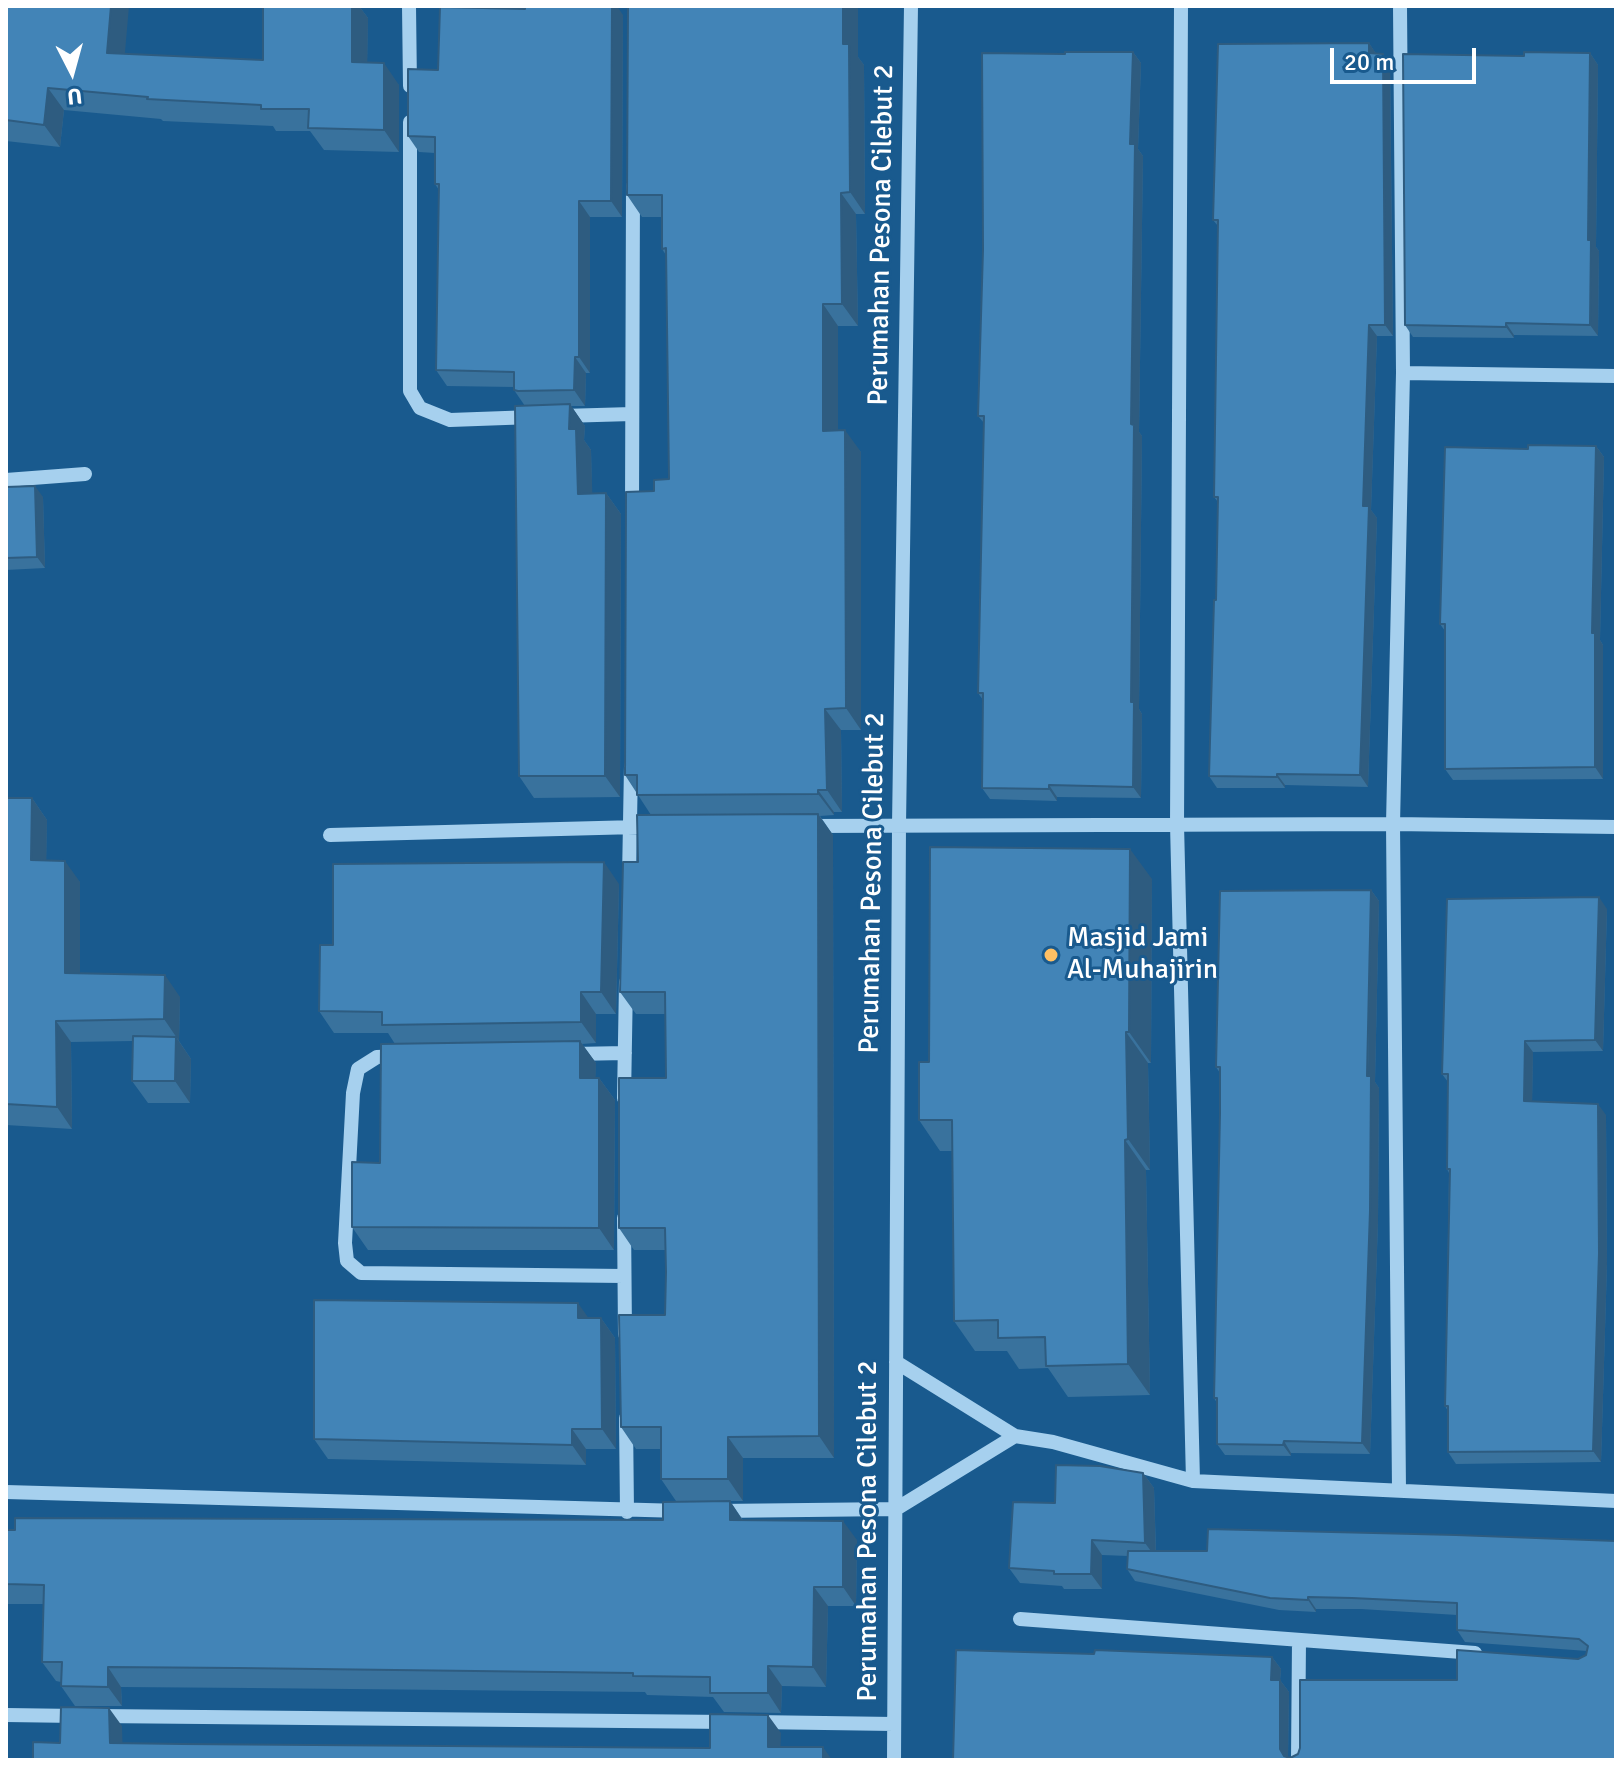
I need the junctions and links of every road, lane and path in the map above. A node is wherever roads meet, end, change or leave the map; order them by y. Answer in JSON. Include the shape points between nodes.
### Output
{"nodes":[{"id":1,"x":409,"y":6,"type":"edge"},
{"id":2,"x":911,"y":6,"type":"edge"},
{"id":3,"x":1181,"y":6,"type":"edge"},
{"id":4,"x":1400,"y":6,"type":"edge"},
{"id":5,"x":633,"y":179,"type":"edge"},
{"id":6,"x":1403,"y":373,"type":"junction"},
{"id":7,"x":1616,"y":376,"type":"edge"},
{"id":8,"x":632,"y":414,"type":"junction"},
{"id":9,"x":85,"y":474,"type":"dead end"},
{"id":10,"x":6,"y":480,"type":"edge"},
{"id":11,"x":632,"y":525,"type":"edge"},
{"id":12,"x":631,"y":748,"type":"edge"},
{"id":13,"x":1177,"y":824,"type":"junction"},
{"id":14,"x":1393,"y":824,"type":"junction"},
{"id":15,"x":899,"y":825,"type":"junction"},
{"id":16,"x":801,"y":826,"type":"edge"},
{"id":17,"x":638,"y":827,"type":"junction"},
{"id":18,"x":1616,"y":827,"type":"edge"},
{"id":19,"x":330,"y":835,"type":"dead end"},
{"id":20,"x":629,"y":888,"type":"edge"},
{"id":21,"x":627,"y":963,"type":"edge"},
{"id":22,"x":625,"y":1053,"type":"junction"},
{"id":23,"x":563,"y":1054,"type":"edge"},
{"id":24,"x":408,"y":1056,"type":"edge"},
{"id":25,"x":624,"y":1116,"type":"edge"},
{"id":26,"x":624,"y":1196,"type":"edge"},
{"id":27,"x":624,"y":1276,"type":"junction"},
{"id":28,"x":625,"y":1354,"type":"edge"},
{"id":29,"x":896,"y":1362,"type":"junction"},
{"id":30,"x":626,"y":1402,"type":"edge"},
{"id":31,"x":1015,"y":1436,"type":"junction"},
{"id":32,"x":1193,"y":1481,"type":"junction"},
{"id":33,"x":1399,"y":1490,"type":"junction"},
{"id":34,"x":6,"y":1492,"type":"edge"},
{"id":35,"x":1616,"y":1501,"type":"edge"},
{"id":36,"x":896,"y":1509,"type":"junction"},
{"id":37,"x":691,"y":1511,"type":"edge"},
{"id":38,"x":706,"y":1511,"type":"edge"},
{"id":39,"x":627,"y":1512,"type":"junction"},
{"id":40,"x":1020,"y":1619,"type":"dead end"},
{"id":41,"x":1299,"y":1640,"type":"junction"},
{"id":42,"x":1496,"y":1655,"type":"edge"},
{"id":43,"x":6,"y":1715,"type":"edge"},
{"id":44,"x":894,"y":1724,"type":"junction"},
{"id":45,"x":894,"y":1760,"type":"edge"},
{"id":46,"x":1298,"y":1760,"type":"edge"}],
"edges":[{"from":1,"to":8,"type":"street","via":[[410,391],[420,408],[450,420]]},
{"from":2,"to":15,"type":"street","name":"Perumahan Pesona Cilebut 2"},
{"from":3,"to":13,"type":"street"},
{"from":4,"to":6,"type":"street"},
{"from":5,"to":8,"type":"street"},
{"from":6,"to":7,"type":"street"},
{"from":6,"to":14,"type":"street"},
{"from":8,"to":11,"type":"street"},
{"from":9,"to":10,"type":"street"},
{"from":12,"to":17,"type":"street"},
{"from":13,"to":14,"type":"street"},
{"from":13,"to":15,"type":"street"},
{"from":13,"to":32,"type":"street"},
{"from":14,"to":18,"type":"street"},
{"from":14,"to":33,"type":"street"},
{"from":15,"to":16,"type":"street"},
{"from":15,"to":29,"type":"street","name":"Perumahan Pesona Cilebut 2"},
{"from":17,"to":19,"type":"street"},
{"from":17,"to":20,"type":"street"},
{"from":21,"to":22,"type":"street"},
{"from":22,"to":23,"type":"street"},
{"from":22,"to":25,"type":"street"},
{"from":24,"to":27,"type":"street","via":[[377,1057],[358,1069],[347,1261],[361,1273]]},
{"from":26,"to":27,"type":"street"},
{"from":27,"to":28,"type":"street"},
{"from":29,"to":31,"type":"street"},
{"from":29,"to":36,"type":"street","name":"Perumahan Pesona Cilebut 2"},
{"from":30,"to":39,"type":"street"},
{"from":31,"to":32,"type":"street"},
{"from":31,"to":36,"type":"street"},
{"from":32,"to":33,"type":"street"},
{"from":33,"to":35,"type":"street"},
{"from":34,"to":39,"type":"street"},
{"from":36,"to":38,"type":"street"},
{"from":36,"to":44,"type":"street","name":"Perumahan Pesona Cilebut 2"},
{"from":37,"to":39,"type":"street"},
{"from":40,"to":41,"type":"street"},
{"from":41,"to":42,"type":"street"},
{"from":41,"to":46,"type":"street"},
{"from":43,"to":44,"type":"street"},
{"from":44,"to":45,"type":"street","name":"Perumahan Pesona Cilebut 2"}]}
